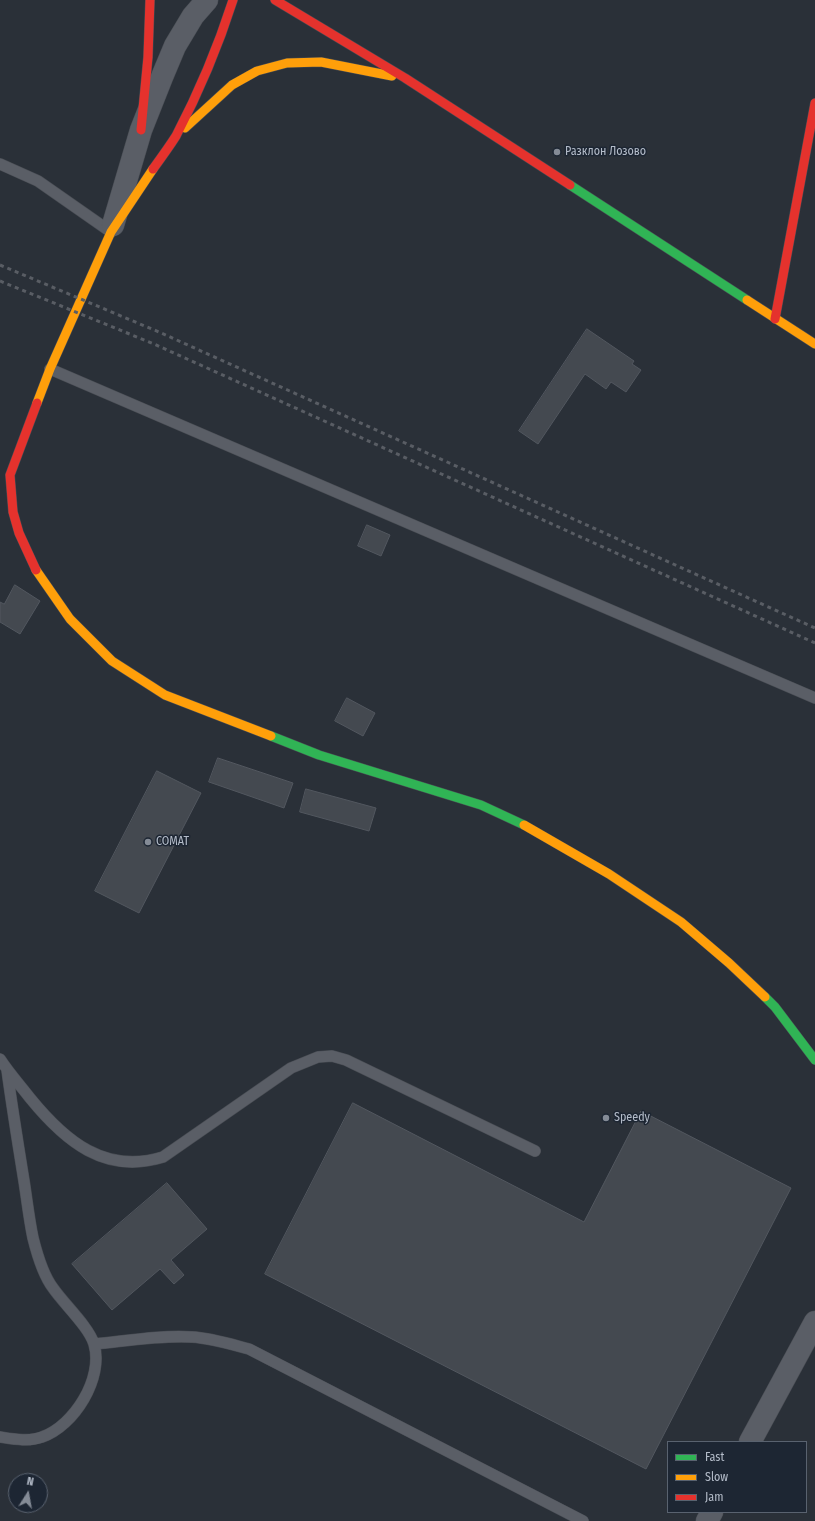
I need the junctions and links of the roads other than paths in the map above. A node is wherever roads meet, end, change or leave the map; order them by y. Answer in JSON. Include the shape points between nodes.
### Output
{"nodes":[{"id":1,"x":150,"y":0,"type":"edge"},
{"id":2,"x":207,"y":0,"type":"edge"},
{"id":3,"x":233,"y":0,"type":"edge"},
{"id":4,"x":275,"y":0,"type":"edge"},
{"id":5,"x":405,"y":78,"type":"junction"},
{"id":6,"x":815,"y":102,"type":"edge"},
{"id":7,"x":141,"y":130,"type":"junction"},
{"id":8,"x":175,"y":136,"type":"junction"},
{"id":9,"x":0,"y":164,"type":"edge"},
{"id":10,"x":111,"y":232,"type":"junction"},
{"id":11,"x":775,"y":319,"type":"junction"},
{"id":12,"x":815,"y":344,"type":"edge"},
{"id":13,"x":50,"y":369,"type":"junction"},
{"id":14,"x":10,"y":475,"type":"junction"},
{"id":15,"x":0,"y":491,"type":"edge"},
{"id":16,"x":815,"y":698,"type":"edge"},
{"id":17,"x":0,"y":1059,"type":"edge"},
{"id":18,"x":815,"y":1060,"type":"edge"},
{"id":19,"x":6,"y":1069,"type":"junction"},
{"id":20,"x":535,"y":1151,"type":"dead end"},
{"id":21,"x":815,"y":1322,"type":"edge"},
{"id":22,"x":94,"y":1344,"type":"junction"},
{"id":23,"x":0,"y":1437,"type":"edge"},
{"id":24,"x":751,"y":1441,"type":"edge"},
{"id":25,"x":583,"y":1521,"type":"edge"}],
"edges":[{"from":1,"to":7,"type":"street"},
{"from":2,"to":7,"type":"street","via":[[193,16],[175,46]]},
{"from":3,"to":8,"type":"street","via":[[219,43]]},
{"from":4,"to":5,"type":"street"},
{"from":5,"to":8,"type":"street","via":[[320,62],[287,63],[257,71],[232,85]]},
{"from":5,"to":11,"type":"street"},
{"from":6,"to":11,"type":"street"},
{"from":7,"to":10,"type":"street"},
{"from":8,"to":10,"type":"street"},
{"from":9,"to":10,"type":"lane","via":[[38,181]]},
{"from":10,"to":13,"type":"street"},
{"from":11,"to":12,"type":"street"},
{"from":13,"to":14,"type":"street"},
{"from":13,"to":16,"type":"lane"},
{"from":14,"to":15,"type":"lane"},
{"from":14,"to":18,"type":"street","via":[[13,512],[34,568],[70,619],[112,661],[165,695],[319,755],[481,805],[528,827],[609,874],[681,922],[775,1007]]},
{"from":17,"to":19,"type":"lane"},
{"from":19,"to":20,"type":"lane","via":[[41,1111],[69,1139],[85,1149],[117,1161],[148,1162],[163,1157],[291,1068],[318,1057],[332,1056],[346,1060]]},
{"from":19,"to":22,"type":"lane","via":[[33,1238],[52,1287],[85,1327]]},
{"from":21,"to":24,"type":"street"},
{"from":22,"to":23,"type":"lane","via":[[96,1361],[92,1381],[84,1400],[73,1416],[59,1429],[41,1438],[22,1440]]},
{"from":22,"to":25,"type":"lane","via":[[193,1337],[249,1349]]}]}
